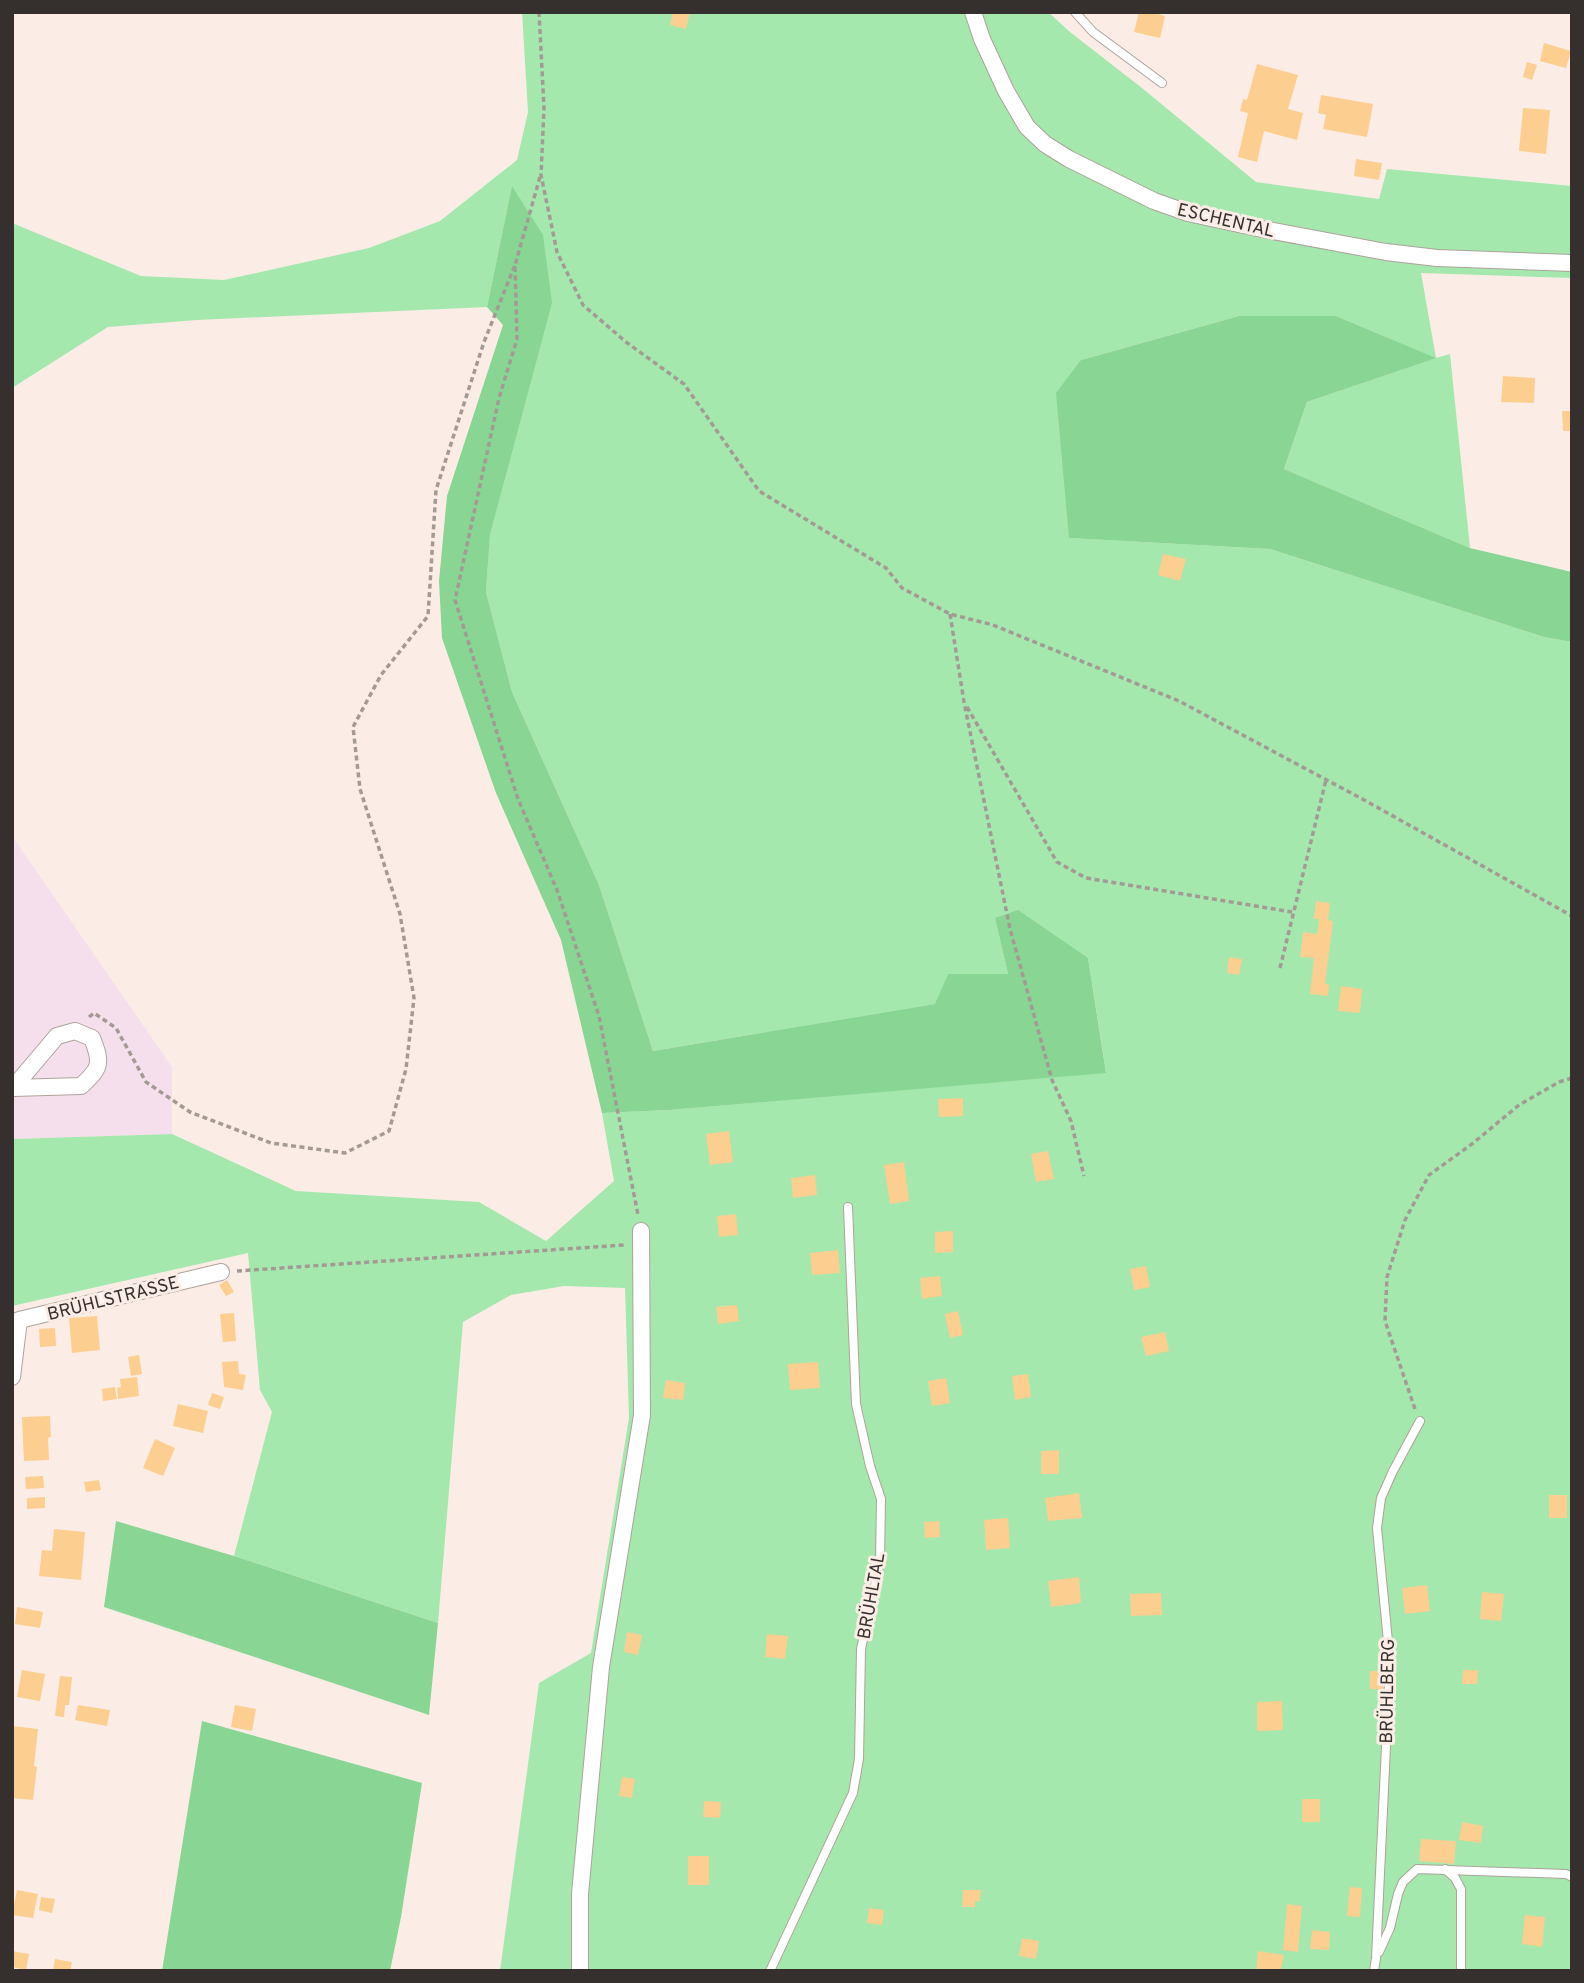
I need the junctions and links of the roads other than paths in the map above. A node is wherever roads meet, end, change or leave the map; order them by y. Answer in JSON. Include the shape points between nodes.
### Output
{"nodes":[{"id":1,"x":973,"y":12,"type":"edge"},
{"id":2,"x":1075,"y":12,"type":"edge"},
{"id":3,"x":1163,"y":83,"type":"dead end"},
{"id":4,"x":1572,"y":263,"type":"edge"},
{"id":5,"x":13,"y":1088,"type":"edge"},
{"id":6,"x":848,"y":1206,"type":"dead end"},
{"id":7,"x":641,"y":1237,"type":"road end"},
{"id":8,"x":221,"y":1272,"type":"road end"},
{"id":9,"x":12,"y":1377,"type":"edge"},
{"id":10,"x":1420,"y":1421,"type":"road end"},
{"id":11,"x":1445,"y":1869,"type":"junction"},
{"id":12,"x":1572,"y":1877,"type":"edge"},
{"id":13,"x":1376,"y":1958,"type":"junction"},
{"id":14,"x":580,"y":1971,"type":"edge"},
{"id":15,"x":769,"y":1971,"type":"edge"},
{"id":16,"x":1374,"y":1971,"type":"edge"},
{"id":17,"x":1461,"y":1971,"type":"edge"}],
"edges":[{"from":1,"to":4,"type":"street","name":"ESCHENTAL","via":[[1001,80],[1027,127],[1069,159],[1154,201],[1188,213],[1387,252]]},
{"from":2,"to":3,"type":"lane","via":[[1093,32]]},
{"from":5,"to":5,"type":"street","via":[[81,1086],[96,1073],[99,1055],[92,1038],[75,1031],[57,1036]]},
{"from":6,"to":15,"type":"lane","name":"BRÜHLTAL","via":[[856,1404],[881,1499],[880,1562],[861,1648],[859,1759],[853,1793]]},
{"from":7,"to":14,"type":"street","via":[[642,1416],[601,1667],[580,1894]]},
{"from":8,"to":9,"type":"street","name":"BRÜHLSTRASSE","via":[[19,1320]]},
{"from":10,"to":13,"type":"lane","name":"BRÜHLBERG","via":[[1381,1498],[1377,1528],[1390,1662]]},
{"from":11,"to":12,"type":"lane"},
{"from":11,"to":13,"type":"lane","via":[[1416,1869],[1403,1882]]},
{"from":11,"to":17,"type":"lane","via":[[1461,1889]]},
{"from":13,"to":16,"type":"lane","name":"BRÜHLBERG"}]}
